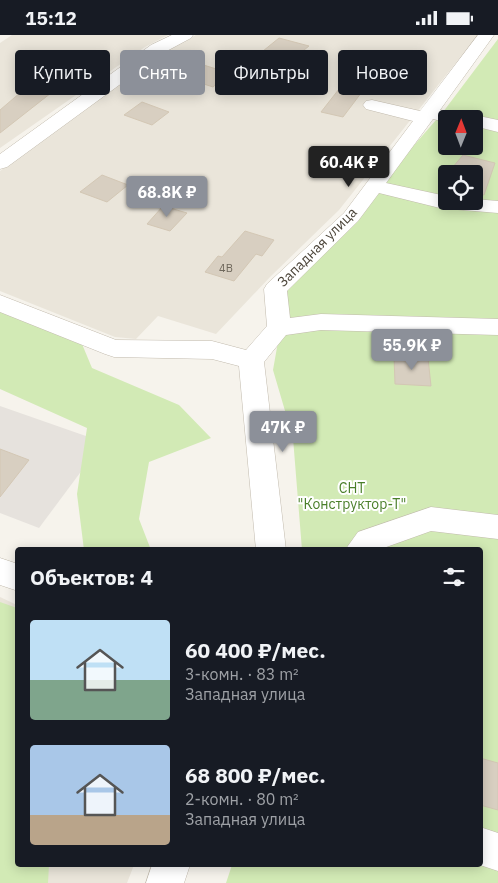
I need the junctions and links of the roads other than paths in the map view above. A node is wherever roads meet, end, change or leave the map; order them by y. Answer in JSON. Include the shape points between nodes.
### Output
{"nodes":[{"id":1,"x":185,"y":35,"type":"edge"},
{"id":2,"x":482,"y":47,"type":"edge"},
{"id":3,"x":372,"y":105,"type":"dead end"},
{"id":4,"x":427,"y":116,"type":"junction"},
{"id":5,"x":438,"y":117,"type":"edge"},
{"id":6,"x":483,"y":123,"type":"edge"},
{"id":7,"x":498,"y":126,"type":"edge"},
{"id":8,"x":0,"y":163,"type":"edge"},
{"id":9,"x":372,"y":186,"type":"junction"},
{"id":10,"x":498,"y":207,"type":"edge"},
{"id":11,"x":0,"y":303,"type":"edge"},
{"id":12,"x":498,"y":327,"type":"edge"},
{"id":13,"x":279,"y":329,"type":"junction"},
{"id":14,"x":251,"y":360,"type":"junction"},
{"id":15,"x":498,"y":527,"type":"edge"},
{"id":16,"x":271,"y":547,"type":"edge"},
{"id":17,"x":363,"y":547,"type":"edge"},
{"id":18,"x":0,"y":571,"type":"edge"},
{"id":19,"x":15,"y":578,"type":"edge"},
{"id":20,"x":483,"y":847,"type":"edge"},
{"id":21,"x":498,"y":852,"type":"edge"},
{"id":22,"x":169,"y":867,"type":"edge"},
{"id":23,"x":165,"y":883,"type":"edge"}],
"edges":[{"from":1,"to":8,"type":"street","via":[[157,49]]},
{"from":2,"to":4,"type":"street","name":"Западная улица"},
{"from":3,"to":4,"type":"street"},
{"from":4,"to":5,"type":"street"},
{"from":4,"to":9,"type":"street","name":"Западная улица"},
{"from":6,"to":7,"type":"street"},
{"from":9,"to":10,"type":"street","via":[[440,202]]},
{"from":9,"to":13,"type":"street","name":"Западная улица","via":[[351,217],[275,289]]},
{"from":11,"to":14,"type":"street","via":[[114,348],[212,350]]},
{"from":12,"to":13,"type":"street","via":[[321,323]]},
{"from":13,"to":14,"type":"street"},
{"from":14,"to":16,"type":"street"},
{"from":15,"to":17,"type":"street","via":[[431,519],[368,541]]},
{"from":18,"to":19,"type":"street"},
{"from":20,"to":21,"type":"street"},
{"from":22,"to":23,"type":"street"}]}
